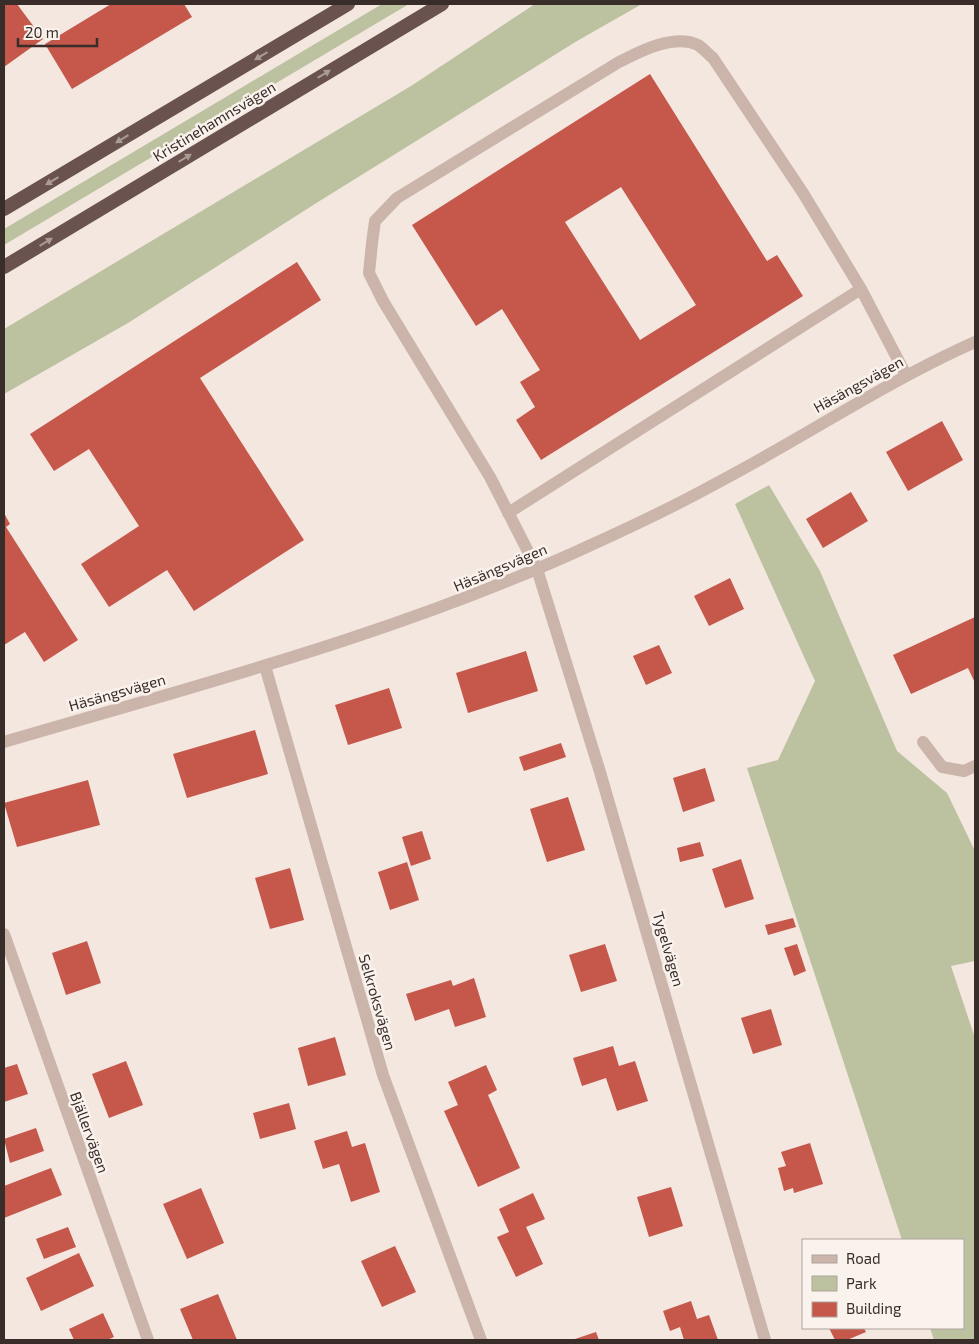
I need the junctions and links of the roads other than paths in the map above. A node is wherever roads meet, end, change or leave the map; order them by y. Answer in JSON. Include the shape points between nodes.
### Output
{"nodes":[{"id":1,"x":348,"y":4,"type":"edge"},
{"id":2,"x":442,"y":4,"type":"edge"},
{"id":3,"x":4,"y":209,"type":"edge"},
{"id":4,"x":4,"y":267,"type":"edge"},
{"id":5,"x":861,"y":289,"type":"junction"},
{"id":6,"x":975,"y":342,"type":"edge"},
{"id":7,"x":906,"y":375,"type":"junction"},
{"id":8,"x":508,"y":514,"type":"junction"},
{"id":9,"x":537,"y":569,"type":"junction"},
{"id":10,"x":265,"y":666,"type":"junction"},
{"id":11,"x":4,"y":742,"type":"edge"},
{"id":12,"x":923,"y":742,"type":"dead end"},
{"id":13,"x":975,"y":766,"type":"edge"},
{"id":14,"x":4,"y":934,"type":"edge"},
{"id":15,"x":148,"y":1340,"type":"edge"},
{"id":16,"x":481,"y":1340,"type":"edge"},
{"id":17,"x":765,"y":1340,"type":"edge"}],
"edges":[{"from":1,"to":3,"type":"highway","name":"Kristinehamnsvägen","one_way":true},
{"from":4,"to":2,"type":"highway","name":"Kristinehamnsvägen","one_way":true},
{"from":5,"to":7,"type":"street","name":"Tygelvägen"},
{"from":5,"to":8,"type":"street"},
{"from":5,"to":8,"type":"street","name":"Tygelvägen","via":[[713,58],[698,45],[682,42],[650,46],[618,62],[397,198],[375,221],[369,273],[490,477]]},
{"from":6,"to":7,"type":"street","name":"Häsängsvägen"},
{"from":7,"to":9,"type":"street","name":"Häsängsvägen","via":[[715,484]]},
{"from":8,"to":9,"type":"street","name":"Tygelvägen"},
{"from":9,"to":10,"type":"street","name":"Häsängsvägen","via":[[469,598]]},
{"from":9,"to":17,"type":"street","name":"Tygelvägen"},
{"from":10,"to":11,"type":"street","name":"Häsängsvägen"},
{"from":10,"to":16,"type":"street","name":"Selkroksvägen","via":[[383,1075]]},
{"from":12,"to":13,"type":"street","via":[[942,767],[964,771]]},
{"from":14,"to":15,"type":"street","name":"Bjällervägen"}]}
